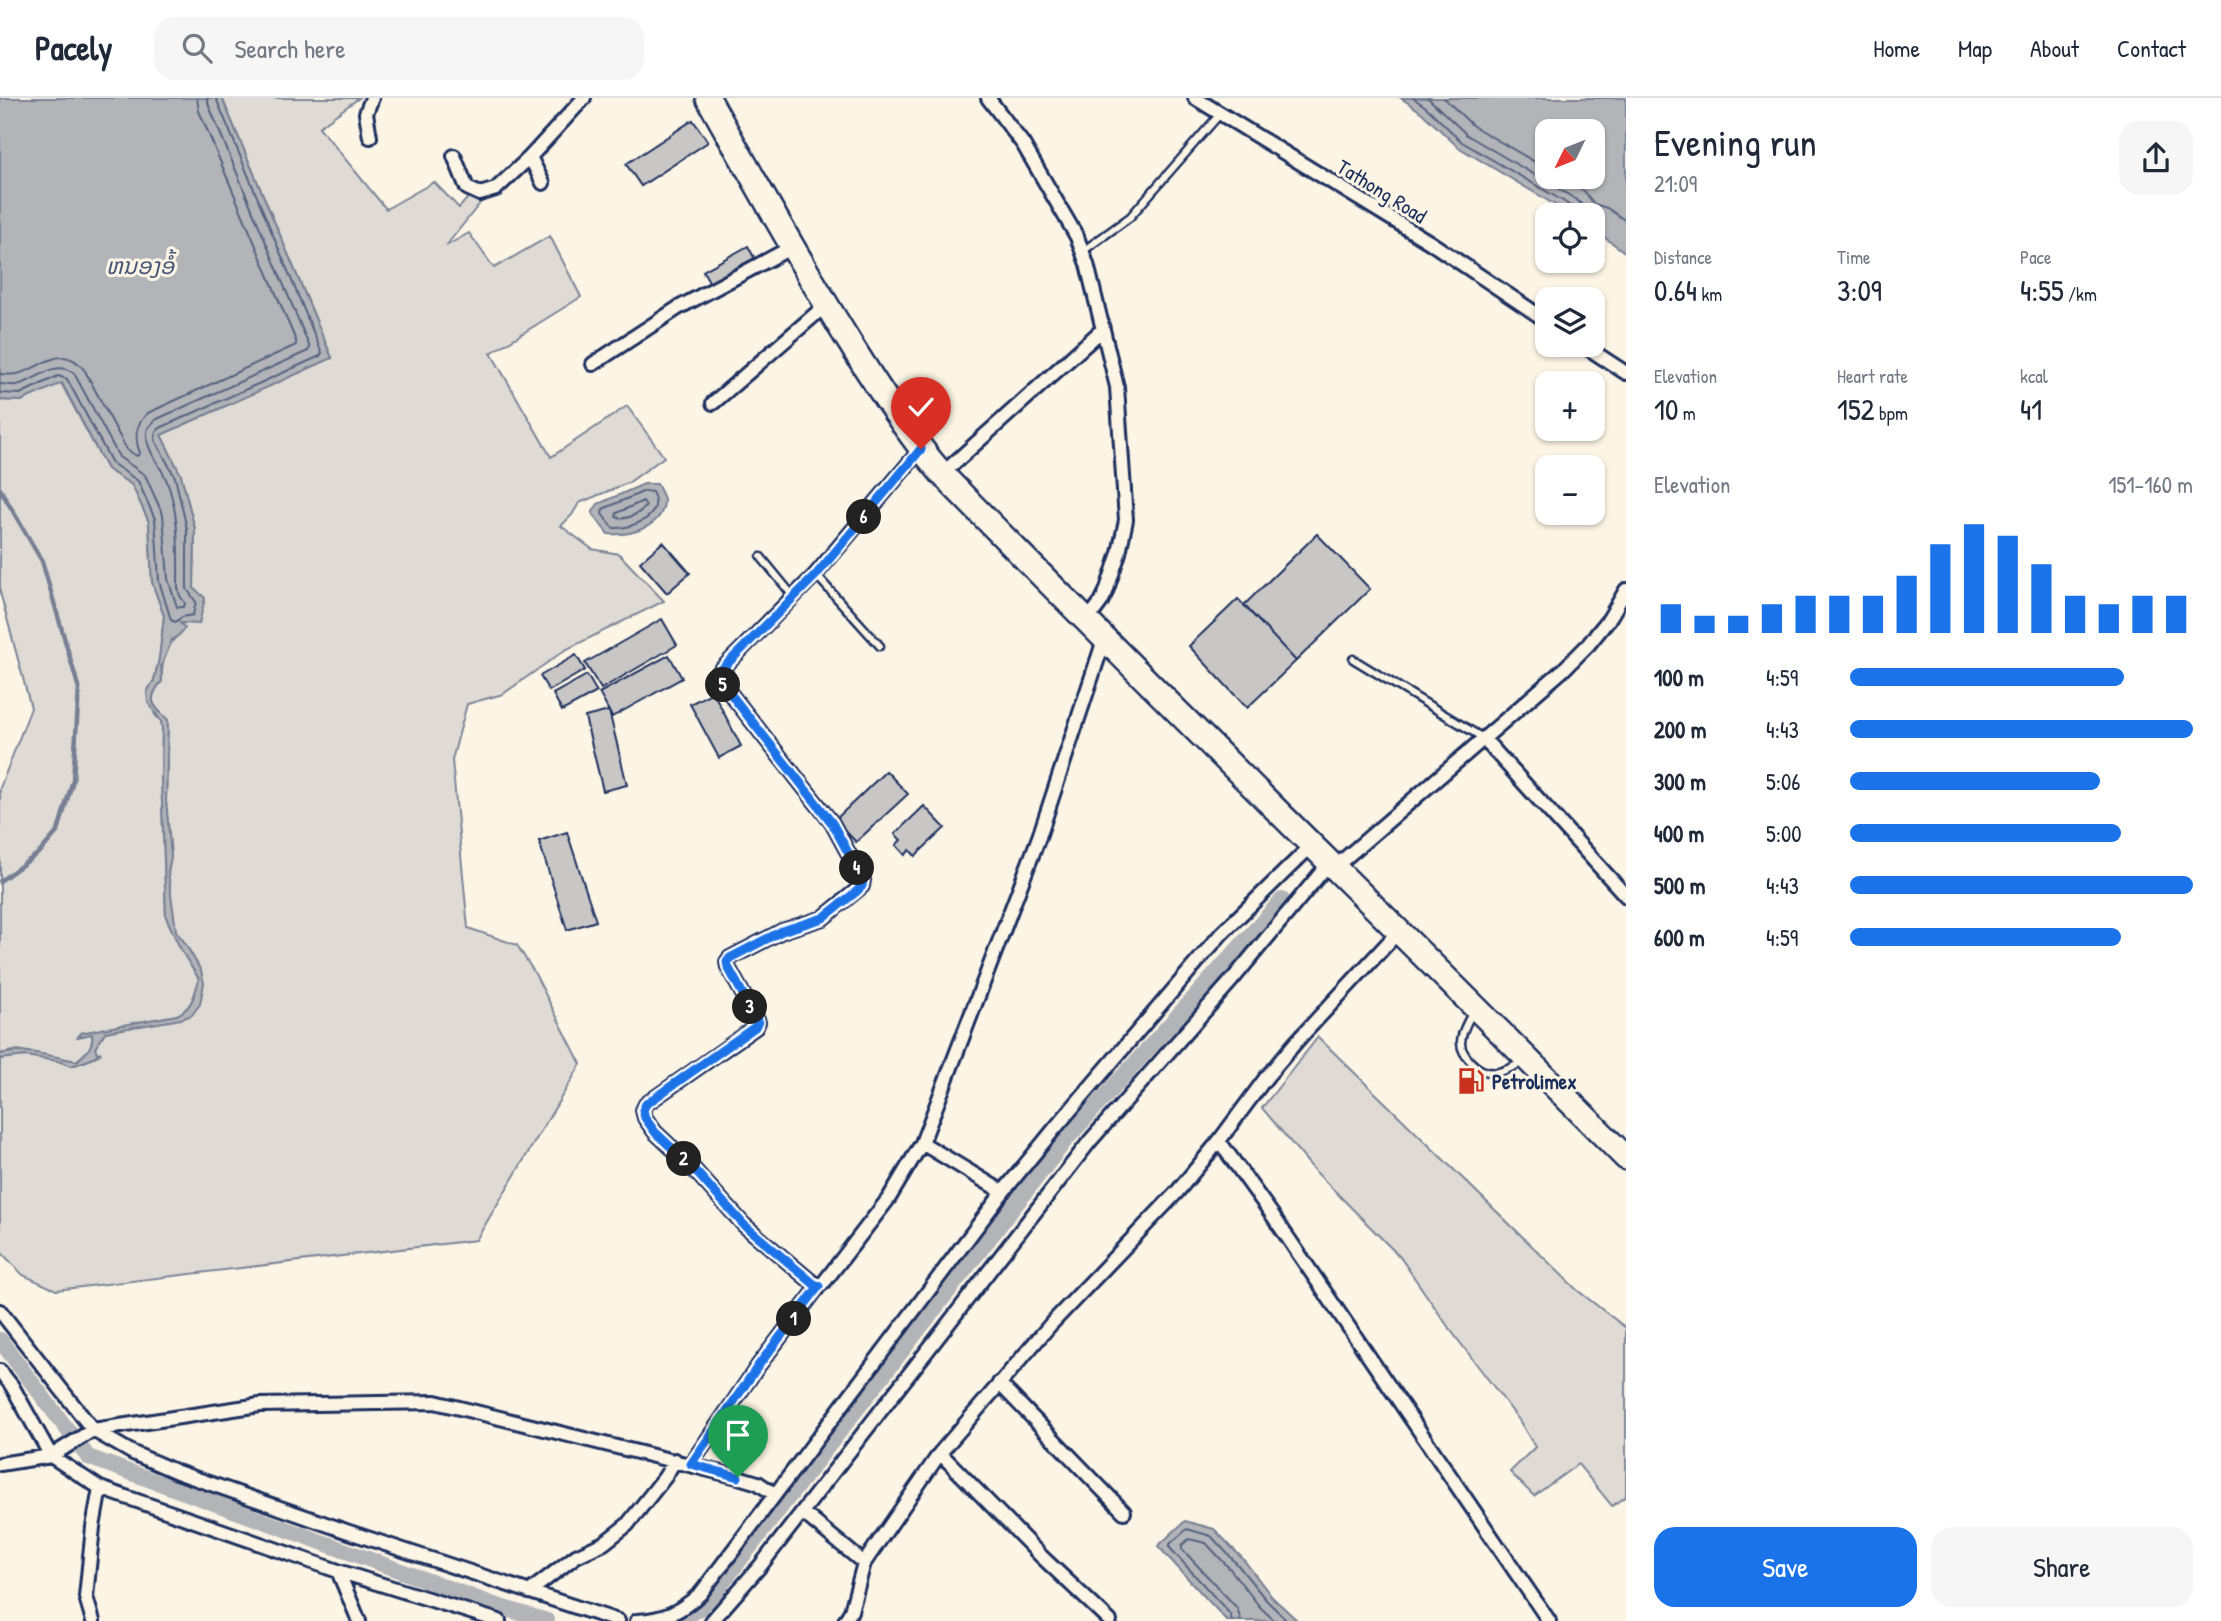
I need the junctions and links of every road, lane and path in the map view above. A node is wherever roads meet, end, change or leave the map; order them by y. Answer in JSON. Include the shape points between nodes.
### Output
{"nodes":[{"id":1,"x":372,"y":98,"type":"edge"},
{"id":2,"x":584,"y":98,"type":"edge"},
{"id":3,"x":708,"y":98,"type":"edge"},
{"id":4,"x":988,"y":98,"type":"edge"},
{"id":5,"x":1195,"y":98,"type":"edge"},
{"id":6,"x":1221,"y":114,"type":"junction"},
{"id":7,"x":370,"y":136,"type":"dead end"},
{"id":8,"x":454,"y":156,"type":"dead end"},
{"id":9,"x":530,"y":157,"type":"junction"},
{"id":10,"x":543,"y":183,"type":"dead end"},
{"id":11,"x":792,"y":247,"type":"junction"},
{"id":12,"x":1083,"y":251,"type":"junction"},
{"id":13,"x":826,"y":305,"type":"junction"},
{"id":14,"x":1535,"y":313,"type":"edge"},
{"id":15,"x":1103,"y":329,"type":"junction"},
{"id":16,"x":1601,"y":357,"type":"edge"},
{"id":17,"x":593,"y":364,"type":"dead end"},
{"id":18,"x":1626,"y":373,"type":"edge"},
{"id":19,"x":713,"y":403,"type":"dead end"},
{"id":20,"x":921,"y":449,"type":"junction"},
{"id":21,"x":942,"y":474,"type":"junction"},
{"id":22,"x":761,"y":557,"type":"dead end"},
{"id":23,"x":816,"y":575,"type":"junction"},
{"id":24,"x":1626,"y":590,"type":"edge"},
{"id":25,"x":794,"y":597,"type":"junction"},
{"id":26,"x":1087,"y":622,"type":"junction"},
{"id":27,"x":1104,"y":640,"type":"junction"},
{"id":28,"x":880,"y":646,"type":"dead end"},
{"id":29,"x":1353,"y":659,"type":"dead end"},
{"id":30,"x":1484,"y":739,"type":"junction"},
{"id":31,"x":1313,"y":844,"type":"junction"},
{"id":32,"x":1333,"y":865,"type":"junction"},
{"id":33,"x":1626,"y":896,"type":"edge"},
{"id":34,"x":1400,"y":930,"type":"junction"},
{"id":35,"x":1475,"y":1005,"type":"junction"},
{"id":36,"x":1528,"y":1059,"type":"junction"},
{"id":37,"x":1219,"y":1141,"type":"junction"},
{"id":38,"x":922,"y":1143,"type":"junction"},
{"id":39,"x":1626,"y":1158,"type":"edge"},
{"id":40,"x":1003,"y":1192,"type":"junction"},
{"id":41,"x":819,"y":1286,"type":"junction"},
{"id":42,"x":0,"y":1311,"type":"edge"},
{"id":43,"x":0,"y":1371,"type":"edge"},
{"id":44,"x":999,"y":1383,"type":"junction"},
{"id":45,"x":93,"y":1430,"type":"junction"},
{"id":46,"x":940,"y":1453,"type":"junction"},
{"id":47,"x":51,"y":1456,"type":"junction"},
{"id":48,"x":675,"y":1460,"type":"junction"},
{"id":49,"x":0,"y":1464,"type":"edge"},
{"id":50,"x":691,"y":1464,"type":"junction"},
{"id":51,"x":100,"y":1488,"type":"junction"},
{"id":52,"x":774,"y":1494,"type":"junction"},
{"id":53,"x":802,"y":1512,"type":"junction"},
{"id":54,"x":1125,"y":1512,"type":"dead end"},
{"id":55,"x":863,"y":1563,"type":"junction"},
{"id":56,"x":338,"y":1571,"type":"junction"},
{"id":57,"x":529,"y":1592,"type":"junction"},
{"id":58,"x":848,"y":1616,"type":"edge"},
{"id":59,"x":93,"y":1621,"type":"edge"},
{"id":60,"x":359,"y":1621,"type":"edge"},
{"id":61,"x":499,"y":1621,"type":"edge"},
{"id":62,"x":618,"y":1621,"type":"edge"},
{"id":63,"x":637,"y":1621,"type":"edge"},
{"id":64,"x":712,"y":1621,"type":"edge"},
{"id":65,"x":863,"y":1621,"type":"edge"},
{"id":66,"x":1110,"y":1621,"type":"edge"},
{"id":67,"x":1549,"y":1621,"type":"edge"}],
"edges":[{"from":1,"to":7,"type":"street","via":[[366,113]]},
{"from":2,"to":9,"type":"street"},
{"from":3,"to":11,"type":"highway"},
{"from":4,"to":12,"type":"street","via":[[1051,189]]},
{"from":5,"to":6,"type":"street","name":"Tathong Road"},
{"from":6,"to":12,"type":"lane","via":[[1130,217]]},
{"from":6,"to":14,"type":"street","name":"Tathong Road"},
{"from":8,"to":9,"type":"street","via":[[467,188],[480,194],[496,189]]},
{"from":9,"to":10,"type":"street"},
{"from":11,"to":13,"type":"highway"},
{"from":11,"to":17,"type":"street","via":[[678,308]]},
{"from":12,"to":15,"type":"street"},
{"from":13,"to":19,"type":"street"},
{"from":13,"to":20,"type":"highway"},
{"from":15,"to":21,"type":"street"},
{"from":15,"to":26,"type":"street","via":[[1117,387],[1126,520],[1106,592]]},
{"from":16,"to":18,"type":"street"},
{"from":20,"to":21,"type":"highway"},
{"from":20,"to":23,"type":"street"},
{"from":21,"to":26,"type":"highway"},
{"from":22,"to":25,"type":"lane"},
{"from":23,"to":25,"type":"street"},
{"from":23,"to":28,"type":"lane"},
{"from":24,"to":30,"type":"street","via":[[1588,645]]},
{"from":25,"to":41,"type":"street","via":[[718,678],[832,823],[862,886],[823,918],[782,931],[730,958],[728,967],[758,1022],[643,1110],[655,1132],[744,1225]]},
{"from":26,"to":27,"type":"highway"},
{"from":27,"to":31,"type":"highway"},
{"from":27,"to":38,"type":"street","via":[[1039,837]]},
{"from":29,"to":30,"type":"lane"},
{"from":30,"to":32,"type":"street"},
{"from":30,"to":33,"type":"street"},
{"from":31,"to":32,"type":"highway"},
{"from":31,"to":40,"type":"street","via":[[1214,942]]},
{"from":32,"to":34,"type":"highway"},
{"from":32,"to":53,"type":"street","via":[[1090,1141]]},
{"from":34,"to":35,"type":"highway"},
{"from":34,"to":37,"type":"street","via":[[1296,1042]]},
{"from":35,"to":36,"type":"highway"},
{"from":35,"to":36,"type":"lane","via":[[1461,1046],[1467,1058],[1479,1070],[1495,1072]]},
{"from":36,"to":39,"type":"highway"},
{"from":37,"to":44,"type":"street"},
{"from":37,"to":67,"type":"street"},
{"from":38,"to":40,"type":"street"},
{"from":38,"to":41,"type":"street","via":[[889,1198]]},
{"from":40,"to":52,"type":"street"},
{"from":41,"to":50,"type":"street"},
{"from":42,"to":45,"type":"street"},
{"from":43,"to":47,"type":"street"},
{"from":44,"to":46,"type":"street"},
{"from":44,"to":54,"type":"street"},
{"from":45,"to":47,"type":"street"},
{"from":45,"to":48,"type":"street","via":[[260,1405],[435,1402]]},
{"from":45,"to":57,"type":"street","via":[[133,1454],[177,1472]]},
{"from":46,"to":55,"type":"street"},
{"from":46,"to":66,"type":"street"},
{"from":47,"to":49,"type":"street"},
{"from":47,"to":51,"type":"street"},
{"from":48,"to":50,"type":"street"},
{"from":48,"to":57,"type":"street","via":[[628,1525]]},
{"from":50,"to":52,"type":"street","via":[[758,1483]]},
{"from":51,"to":56,"type":"street"},
{"from":51,"to":59,"type":"street","via":[[86,1597]]},
{"from":52,"to":63,"type":"street","via":[[701,1593],[681,1610]]},
{"from":53,"to":55,"type":"street"},
{"from":53,"to":64,"type":"street"},
{"from":55,"to":58,"type":"street"},
{"from":56,"to":60,"type":"street"},
{"from":56,"to":61,"type":"street"},
{"from":57,"to":62,"type":"street"},
{"from":58,"to":65,"type":"street"}]}
